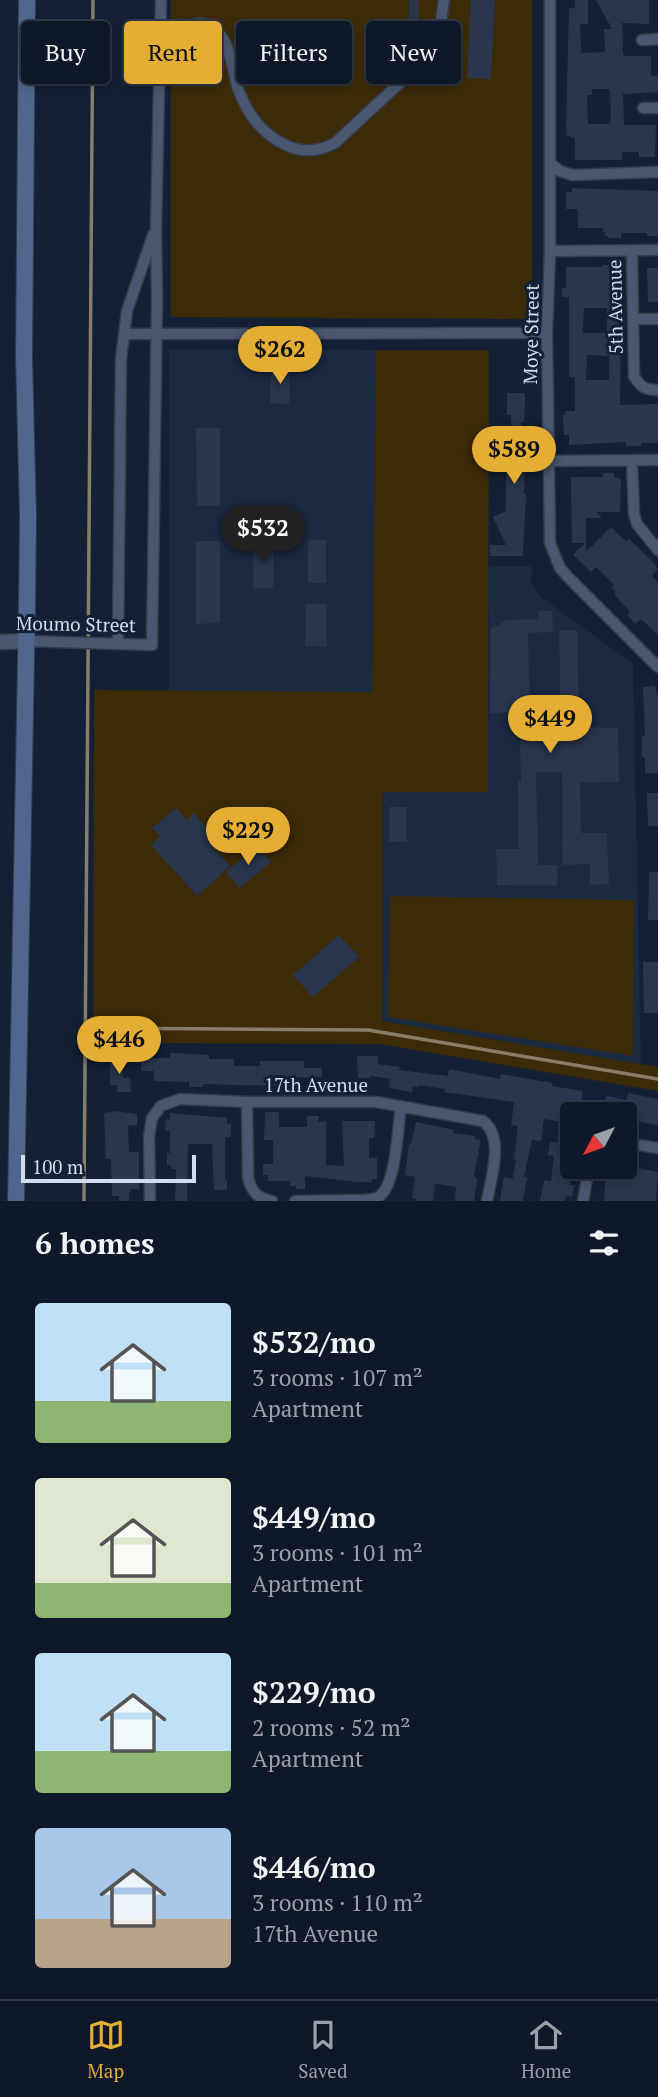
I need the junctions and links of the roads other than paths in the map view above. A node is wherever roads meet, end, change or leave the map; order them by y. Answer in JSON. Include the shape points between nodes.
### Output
{"nodes":[{"id":1,"x":27,"y":0,"type":"edge"},
{"id":2,"x":161,"y":0,"type":"edge"},
{"id":3,"x":444,"y":0,"type":"edge"},
{"id":4,"x":550,"y":0,"type":"edge"},
{"id":5,"x":161,"y":21,"type":"edge"},
{"id":6,"x":658,"y":39,"type":"edge"},
{"id":7,"x":642,"y":40,"type":"dead end"},
{"id":8,"x":222,"y":41,"type":"edge"},
{"id":9,"x":160,"y":84,"type":"edge"},
{"id":10,"x":643,"y":108,"type":"dead end"},
{"id":11,"x":658,"y":108,"type":"edge"},
{"id":12,"x":550,"y":163,"type":"junction"},
{"id":13,"x":658,"y":172,"type":"edge"},
{"id":14,"x":156,"y":227,"type":"junction"},
{"id":15,"x":632,"y":250,"type":"junction"},
{"id":16,"x":658,"y":250,"type":"edge"},
{"id":17,"x":550,"y":251,"type":"junction"},
{"id":18,"x":634,"y":319,"type":"junction"},
{"id":19,"x":658,"y":319,"type":"edge"},
{"id":20,"x":547,"y":333,"type":"junction"},
{"id":21,"x":125,"y":334,"type":"junction"},
{"id":22,"x":157,"y":334,"type":"junction"},
{"id":23,"x":658,"y":390,"type":"edge"},
{"id":24,"x":658,"y":460,"type":"edge"},
{"id":25,"x":548,"y":461,"type":"junction"},
{"id":26,"x":632,"y":461,"type":"junction"},
{"id":27,"x":658,"y":550,"type":"edge"},
{"id":28,"x":26,"y":641,"type":"junction"},
{"id":29,"x":0,"y":642,"type":"edge"},
{"id":30,"x":118,"y":644,"type":"junction"},
{"id":31,"x":658,"y":667,"type":"edge"},
{"id":32,"x":247,"y":1102,"type":"junction"},
{"id":33,"x":401,"y":1106,"type":"junction"},
{"id":34,"x":637,"y":1145,"type":"edge"},
{"id":35,"x":658,"y":1148,"type":"edge"},
{"id":36,"x":587,"y":1180,"type":"edge"},
{"id":37,"x":16,"y":1201,"type":"edge"},
{"id":38,"x":150,"y":1201,"type":"edge"},
{"id":39,"x":272,"y":1201,"type":"edge"},
{"id":40,"x":295,"y":1201,"type":"edge"},
{"id":41,"x":487,"y":1201,"type":"edge"},
{"id":42,"x":583,"y":1201,"type":"edge"}],
"edges":[{"from":1,"to":28,"type":"main road"},
{"from":2,"to":5,"type":"street"},
{"from":3,"to":8,"type":"street","via":[[439,36],[431,54],[335,143],[320,150],[292,148],[257,124]]},
{"from":4,"to":12,"type":"street","name":"Moye Street"},
{"from":6,"to":7,"type":"street"},
{"from":9,"to":14,"type":"street"},
{"from":10,"to":11,"type":"street"},
{"from":12,"to":13,"type":"street","via":[[572,175]]},
{"from":12,"to":17,"type":"street","name":"Moye Street"},
{"from":14,"to":21,"type":"street","via":[[131,299]]},
{"from":14,"to":22,"type":"street"},
{"from":15,"to":16,"type":"street","name":"5th Avenue"},
{"from":15,"to":17,"type":"street","name":"5th Avenue"},
{"from":15,"to":18,"type":"street","name":"5th Avenue"},
{"from":17,"to":20,"type":"street","name":"Moye Street"},
{"from":18,"to":19,"type":"street"},
{"from":18,"to":23,"type":"street","name":"5th Avenue","via":[[634,376],[643,387]]},
{"from":20,"to":22,"type":"street"},
{"from":20,"to":25,"type":"street","name":"Moye Street"},
{"from":21,"to":22,"type":"street"},
{"from":21,"to":30,"type":"street"},
{"from":22,"to":30,"type":"street","name":"Moumo Street","via":[[152,645]]},
{"from":24,"to":26,"type":"street"},
{"from":25,"to":26,"type":"street"},
{"from":25,"to":31,"type":"street","name":"Moye Street","via":[[548,530],[560,568]]},
{"from":26,"to":27,"type":"street","via":[[636,524]]},
{"from":28,"to":29,"type":"street","name":"Moumo Street"},
{"from":28,"to":30,"type":"street","name":"Moumo Street"},
{"from":28,"to":37,"type":"main road"},
{"from":32,"to":33,"type":"street","name":"17th Avenue"},
{"from":32,"to":38,"type":"street","name":"17th Avenue","via":[[180,1099],[156,1110],[149,1136]]},
{"from":32,"to":39,"type":"street","via":[[250,1186],[256,1195]]},
{"from":33,"to":40,"type":"street","via":[[391,1174],[382,1194],[365,1200]]},
{"from":33,"to":41,"type":"street","name":"17th Avenue","via":[[472,1118],[490,1126],[495,1143]]},
{"from":34,"to":35,"type":"street"},
{"from":36,"to":42,"type":"street"}]}
